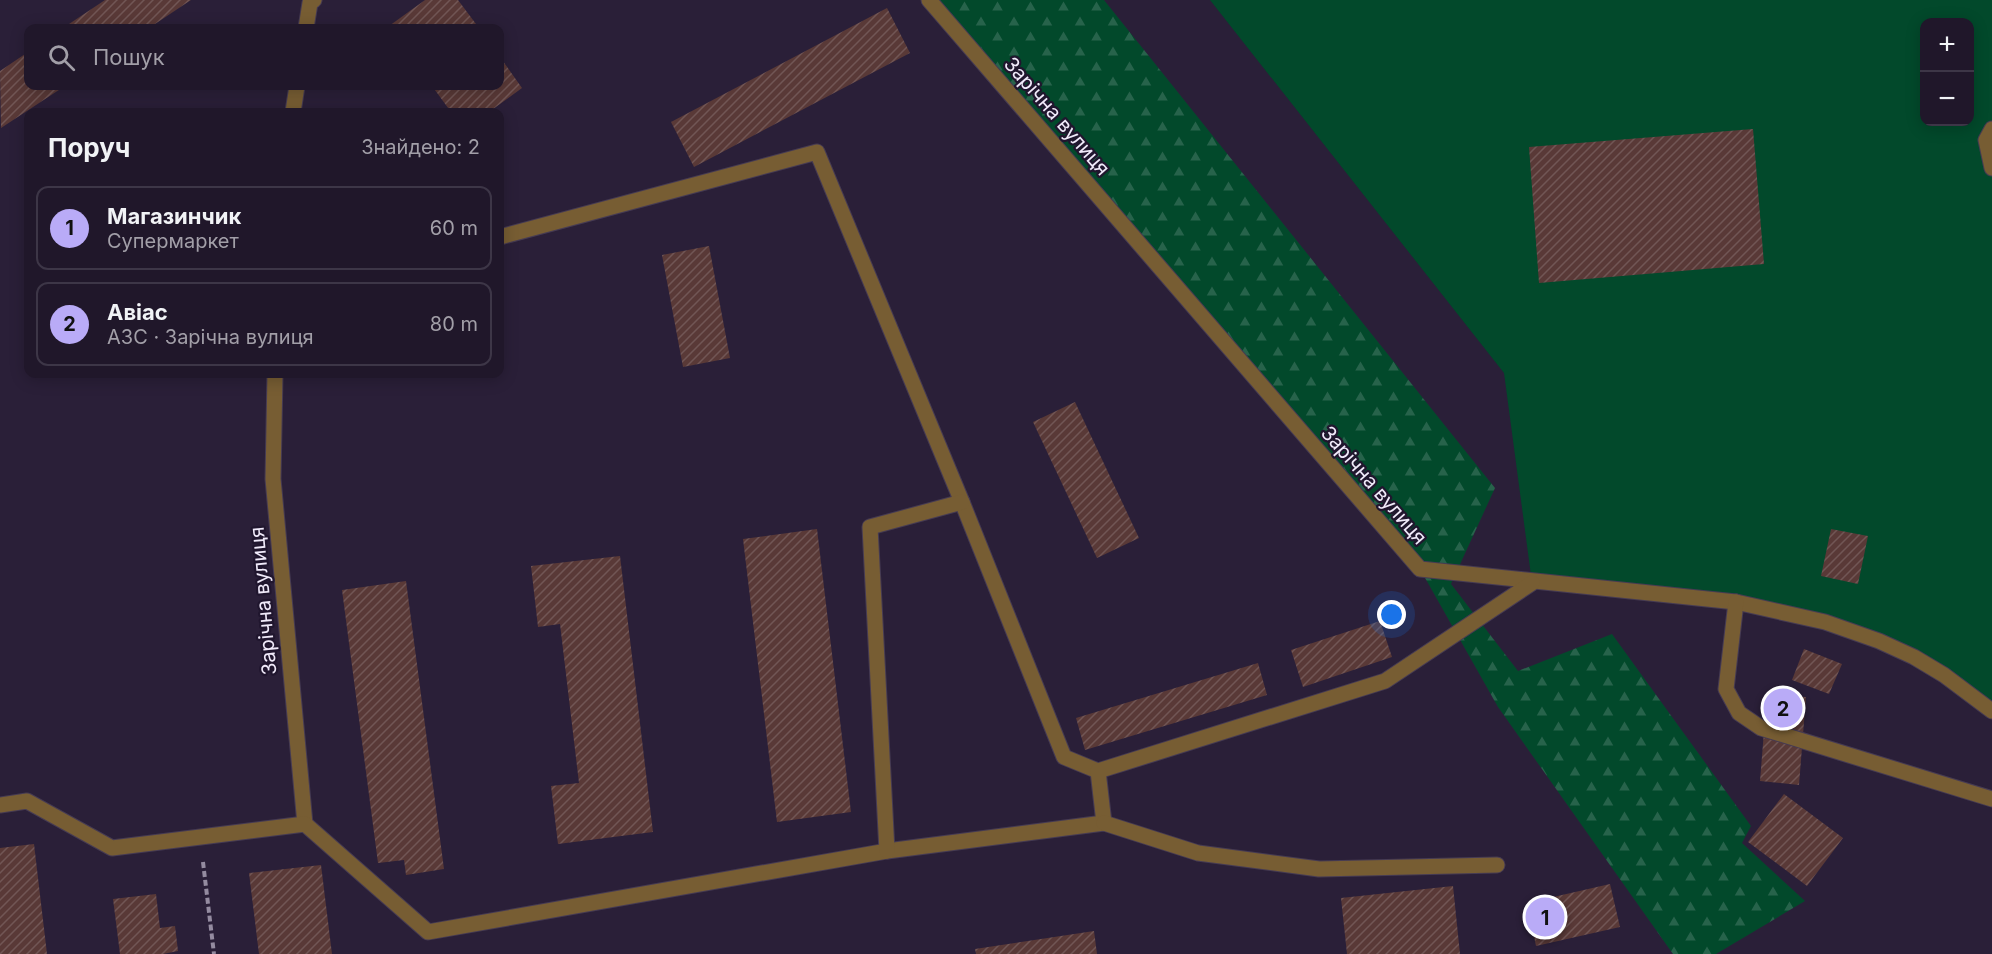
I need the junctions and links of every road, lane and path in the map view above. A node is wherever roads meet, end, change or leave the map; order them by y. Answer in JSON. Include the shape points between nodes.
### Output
{"nodes":[{"id":1,"x":929,"y":0,"type":"edge"},
{"id":2,"x":311,"y":1,"type":"edge"},
{"id":3,"x":307,"y":24,"type":"edge"},
{"id":4,"x":296,"y":90,"type":"edge"},
{"id":5,"x":294,"y":108,"type":"edge"},
{"id":6,"x":1992,"y":129,"type":"edge"},
{"id":7,"x":1992,"y":168,"type":"edge"},
{"id":8,"x":504,"y":236,"type":"edge"},
{"id":9,"x":275,"y":378,"type":"edge"},
{"id":10,"x":962,"y":502,"type":"junction"},
{"id":11,"x":1532,"y":583,"type":"junction"},
{"id":12,"x":1736,"y":602,"type":"junction"},
{"id":13,"x":1992,"y":711,"type":"edge"},
{"id":14,"x":1098,"y":771,"type":"junction"},
{"id":15,"x":1992,"y":799,"type":"edge"},
{"id":16,"x":0,"y":805,"type":"edge"},
{"id":17,"x":1104,"y":823,"type":"junction"},
{"id":18,"x":304,"y":824,"type":"junction"},
{"id":19,"x":200,"y":837,"type":"junction"},
{"id":20,"x":887,"y":851,"type":"junction"},
{"id":21,"x":1497,"y":865,"type":"dead end"},
{"id":22,"x":214,"y":954,"type":"edge"}],
"edges":[{"from":1,"to":11,"type":"street","name":"Зарічна вулиця","via":[[1420,570]]},
{"from":2,"to":3,"type":"street"},
{"from":4,"to":5,"type":"street"},
{"from":6,"to":7,"type":"street","via":[[1986,140]]},
{"from":8,"to":10,"type":"street","via":[[818,152]]},
{"from":9,"to":18,"type":"street","name":"Зарічна вулиця","via":[[273,479]]},
{"from":10,"to":14,"type":"street","via":[[1064,757]]},
{"from":10,"to":20,"type":"street","via":[[870,527]]},
{"from":11,"to":12,"type":"street","name":"Зарічна вулиця"},
{"from":11,"to":14,"type":"street","via":[[1385,681]]},
{"from":12,"to":13,"type":"street","name":"Зарічна вулиця","via":[[1825,622],[1879,641],[1944,675]]},
{"from":12,"to":15,"type":"street","via":[[1726,689],[1739,713],[1761,728]]},
{"from":14,"to":17,"type":"street"},
{"from":16,"to":19,"type":"street","via":[[27,801],[112,848]]},
{"from":17,"to":20,"type":"street"},
{"from":17,"to":21,"type":"street","via":[[1198,853],[1319,869]]},
{"from":18,"to":19,"type":"street"},
{"from":18,"to":20,"type":"street","via":[[428,932]]},
{"from":19,"to":22,"type":"path"}]}
